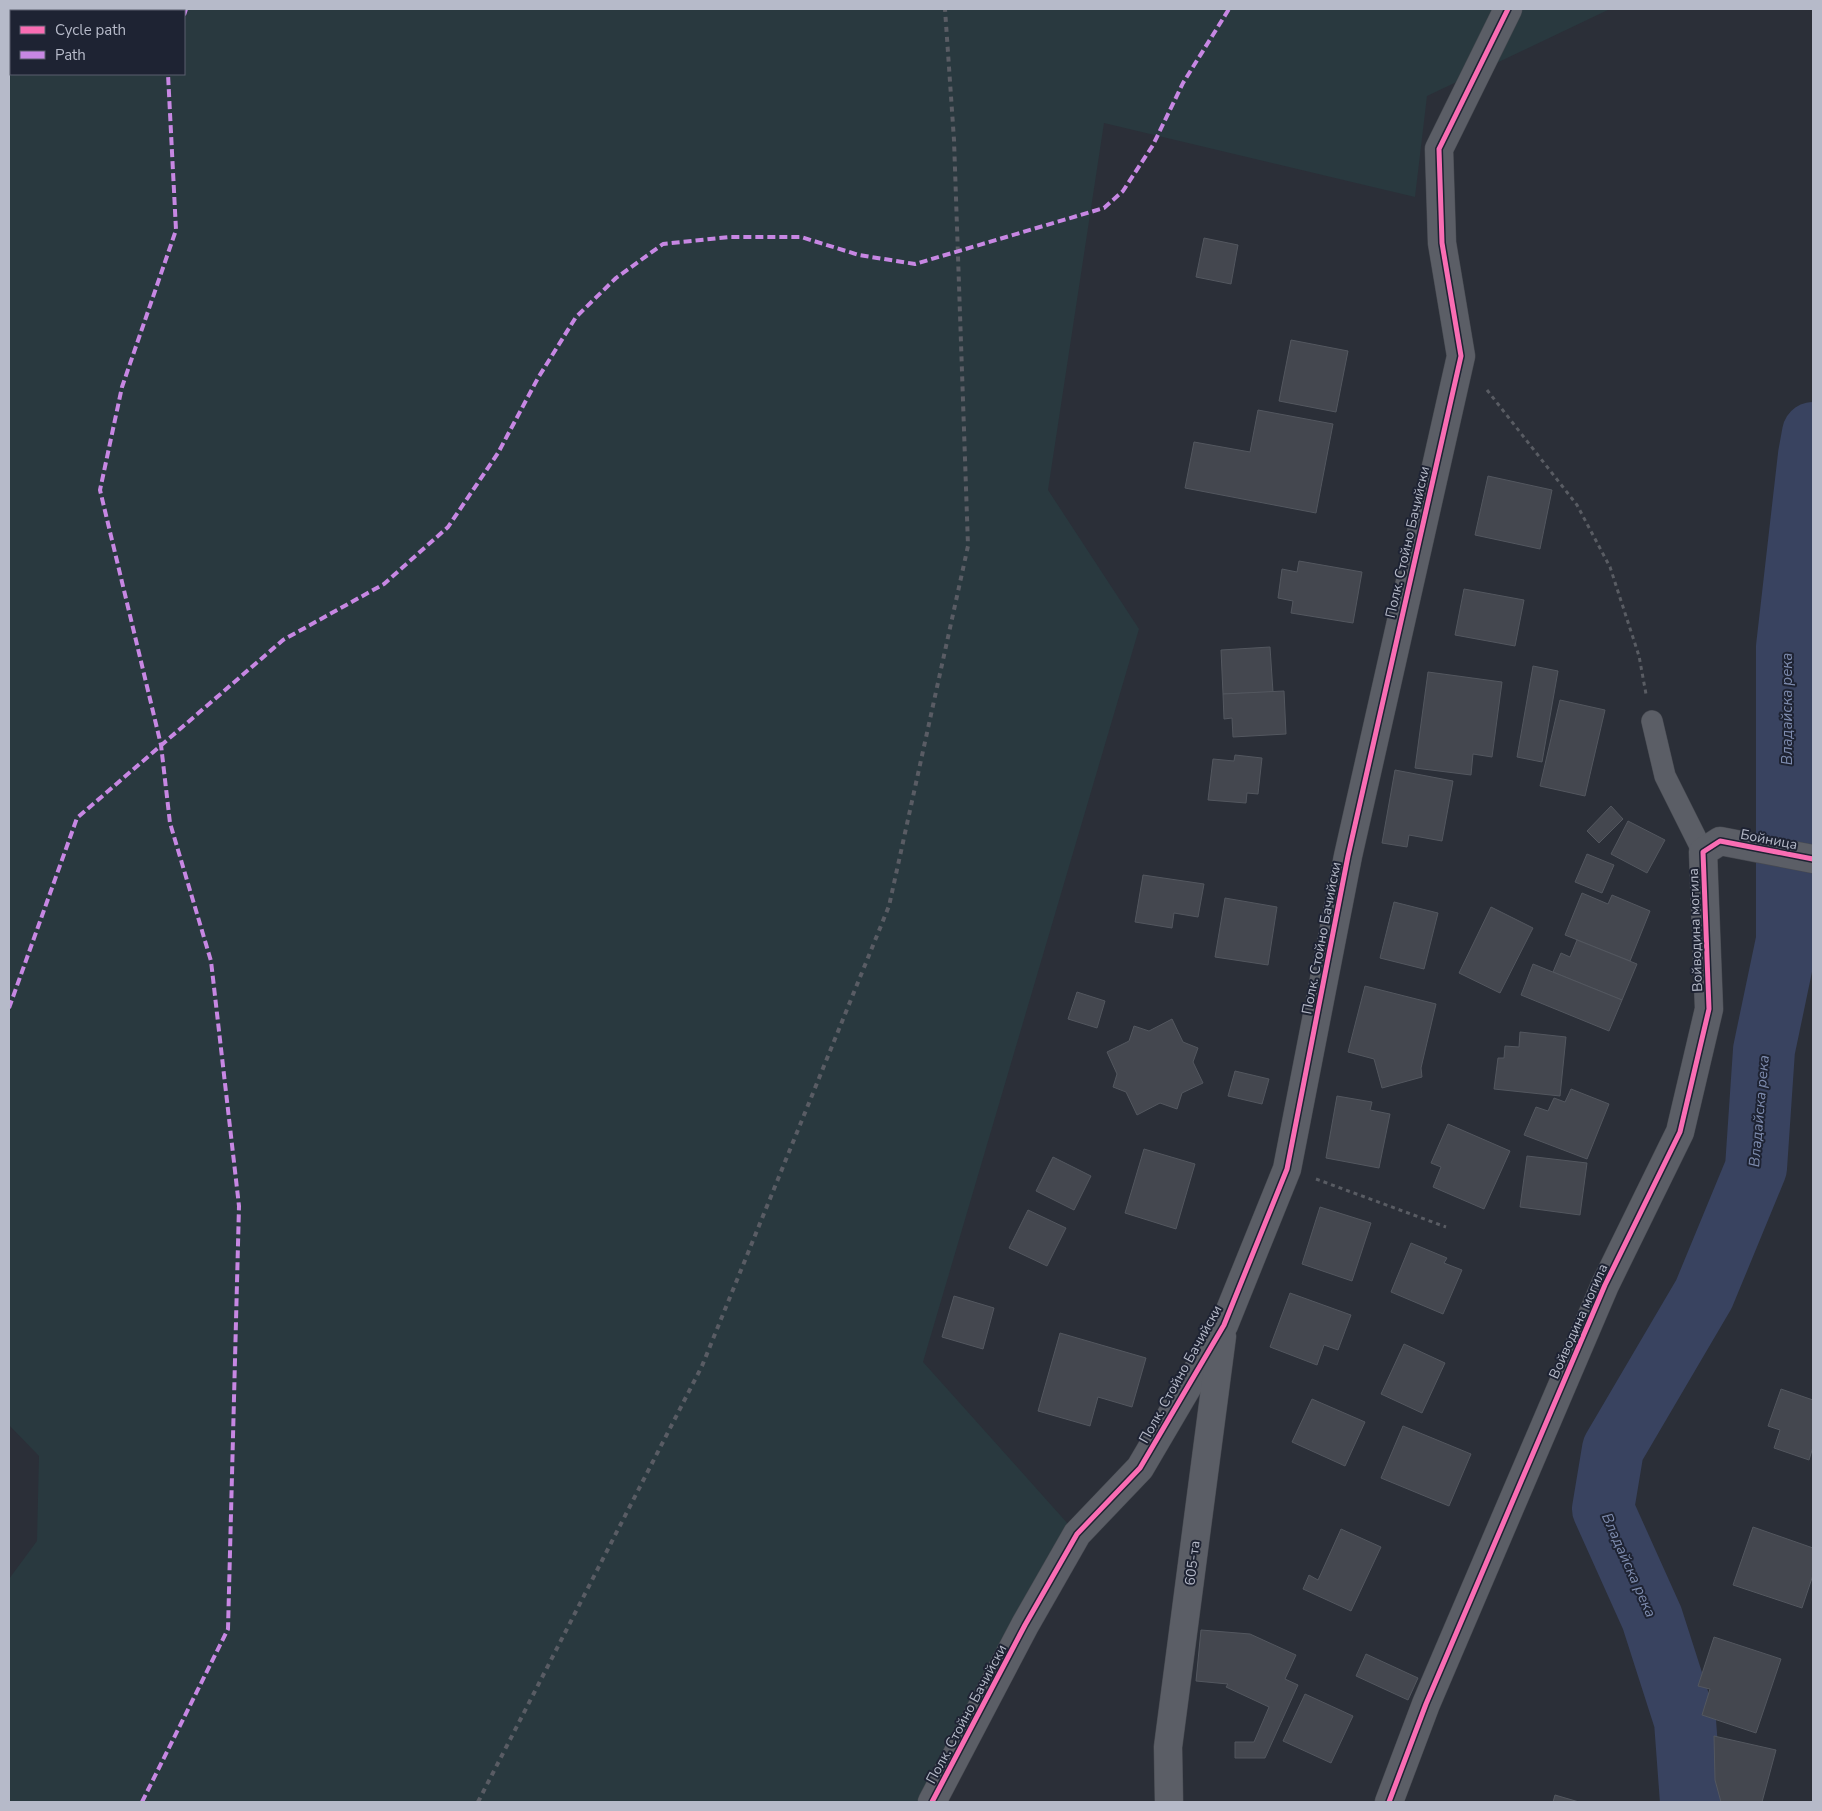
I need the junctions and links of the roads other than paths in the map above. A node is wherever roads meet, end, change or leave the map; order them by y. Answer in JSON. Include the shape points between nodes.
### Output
{"nodes":[{"id":1,"x":1508,"y":9,"type":"edge"},
{"id":2,"x":1652,"y":721,"type":"road end"},
{"id":3,"x":1711,"y":847,"type":"junction"},
{"id":4,"x":1813,"y":859,"type":"edge"},
{"id":5,"x":1224,"y":1325,"type":"junction"},
{"id":6,"x":932,"y":1802,"type":"edge"},
{"id":7,"x":1169,"y":1802,"type":"edge"},
{"id":8,"x":1389,"y":1802,"type":"edge"}],
"edges":[{"from":1,"to":5,"type":"street","name":"Полк. Стойно Бачийски","via":[[1439,149],[1442,243],[1461,356],[1348,856],[1287,1169]]},
{"from":2,"to":3,"type":"lane","via":[[1665,776]]},
{"from":3,"to":4,"type":"street","name":"Бойница"},
{"from":3,"to":8,"type":"street","name":"Войводина могила","via":[[1709,1009],[1680,1132],[1601,1294],[1426,1704]]},
{"from":5,"to":6,"type":"street","name":"Полк. Стойно Бачийски","via":[[1140,1468],[1077,1534]]},
{"from":5,"to":7,"type":"street","name":"605-та","via":[[1168,1746]]}]}
